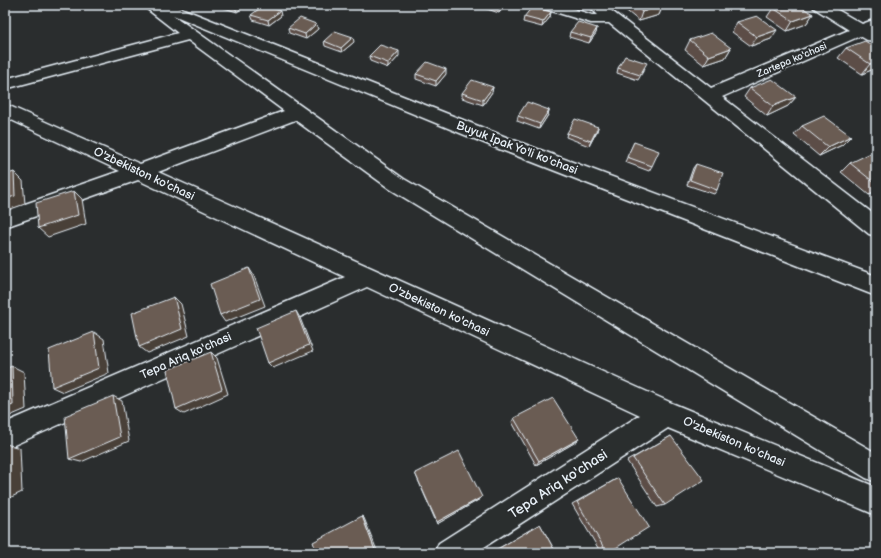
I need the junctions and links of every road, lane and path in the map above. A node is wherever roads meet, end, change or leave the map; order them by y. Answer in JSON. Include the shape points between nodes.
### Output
{"nodes":[{"id":1,"x":149,"y":5,"type":"edge"},
{"id":2,"x":160,"y":5,"type":"edge"},
{"id":3,"x":547,"y":5,"type":"edge"},
{"id":4,"x":595,"y":5,"type":"edge"},
{"id":5,"x":819,"y":5,"type":"edge"},
{"id":6,"x":612,"y":19,"type":"junction"},
{"id":7,"x":869,"y":27,"type":"edge"},
{"id":8,"x":190,"y":35,"type":"junction"},
{"id":9,"x":876,"y":39,"type":"edge"},
{"id":10,"x":5,"y":84,"type":"edge"},
{"id":11,"x":708,"y":96,"type":"junction"},
{"id":12,"x":5,"y":110,"type":"edge"},
{"id":13,"x":298,"y":112,"type":"junction"},
{"id":14,"x":139,"y":172,"type":"junction"},
{"id":15,"x":5,"y":219,"type":"edge"},
{"id":16,"x":876,"y":228,"type":"edge"},
{"id":17,"x":367,"y":276,"type":"junction"},
{"id":18,"x":876,"y":286,"type":"edge"},
{"id":19,"x":666,"y":414,"type":"junction"},
{"id":20,"x":5,"y":436,"type":"edge"},
{"id":21,"x":876,"y":468,"type":"edge"},
{"id":22,"x":876,"y":501,"type":"edge"},
{"id":23,"x":449,"y":553,"type":"edge"}],
"edges":[{"from":1,"to":8,"type":"street"},
{"from":2,"to":18,"type":"street","name":"Buyuk Ipak Yo'li ko'chasi","via":[[505,144]]},
{"from":3,"to":6,"type":"street","via":[[591,19]]},
{"from":4,"to":6,"type":"street"},
{"from":5,"to":7,"type":"street"},
{"from":6,"to":11,"type":"street"},
{"from":7,"to":9,"type":"street"},
{"from":7,"to":11,"type":"street","name":"Zartepa ko'chasi"},
{"from":8,"to":10,"type":"street"},
{"from":8,"to":13,"type":"street"},
{"from":11,"to":16,"type":"street"},
{"from":12,"to":14,"type":"street","name":"O'zbekiston ko'chasi"},
{"from":13,"to":14,"type":"street"},
{"from":13,"to":21,"type":"street","via":[[397,184]]},
{"from":14,"to":15,"type":"street"},
{"from":14,"to":17,"type":"street","name":"O'zbekiston ko'chasi"},
{"from":17,"to":19,"type":"street","name":"O'zbekiston ko'chasi"},
{"from":17,"to":20,"type":"street","name":"Tepa Ariq ko'chasi"},
{"from":19,"to":22,"type":"street","name":"O'zbekiston ko'chasi"},
{"from":19,"to":23,"type":"street","name":"Tepa Ariq ko'chasi"}]}
